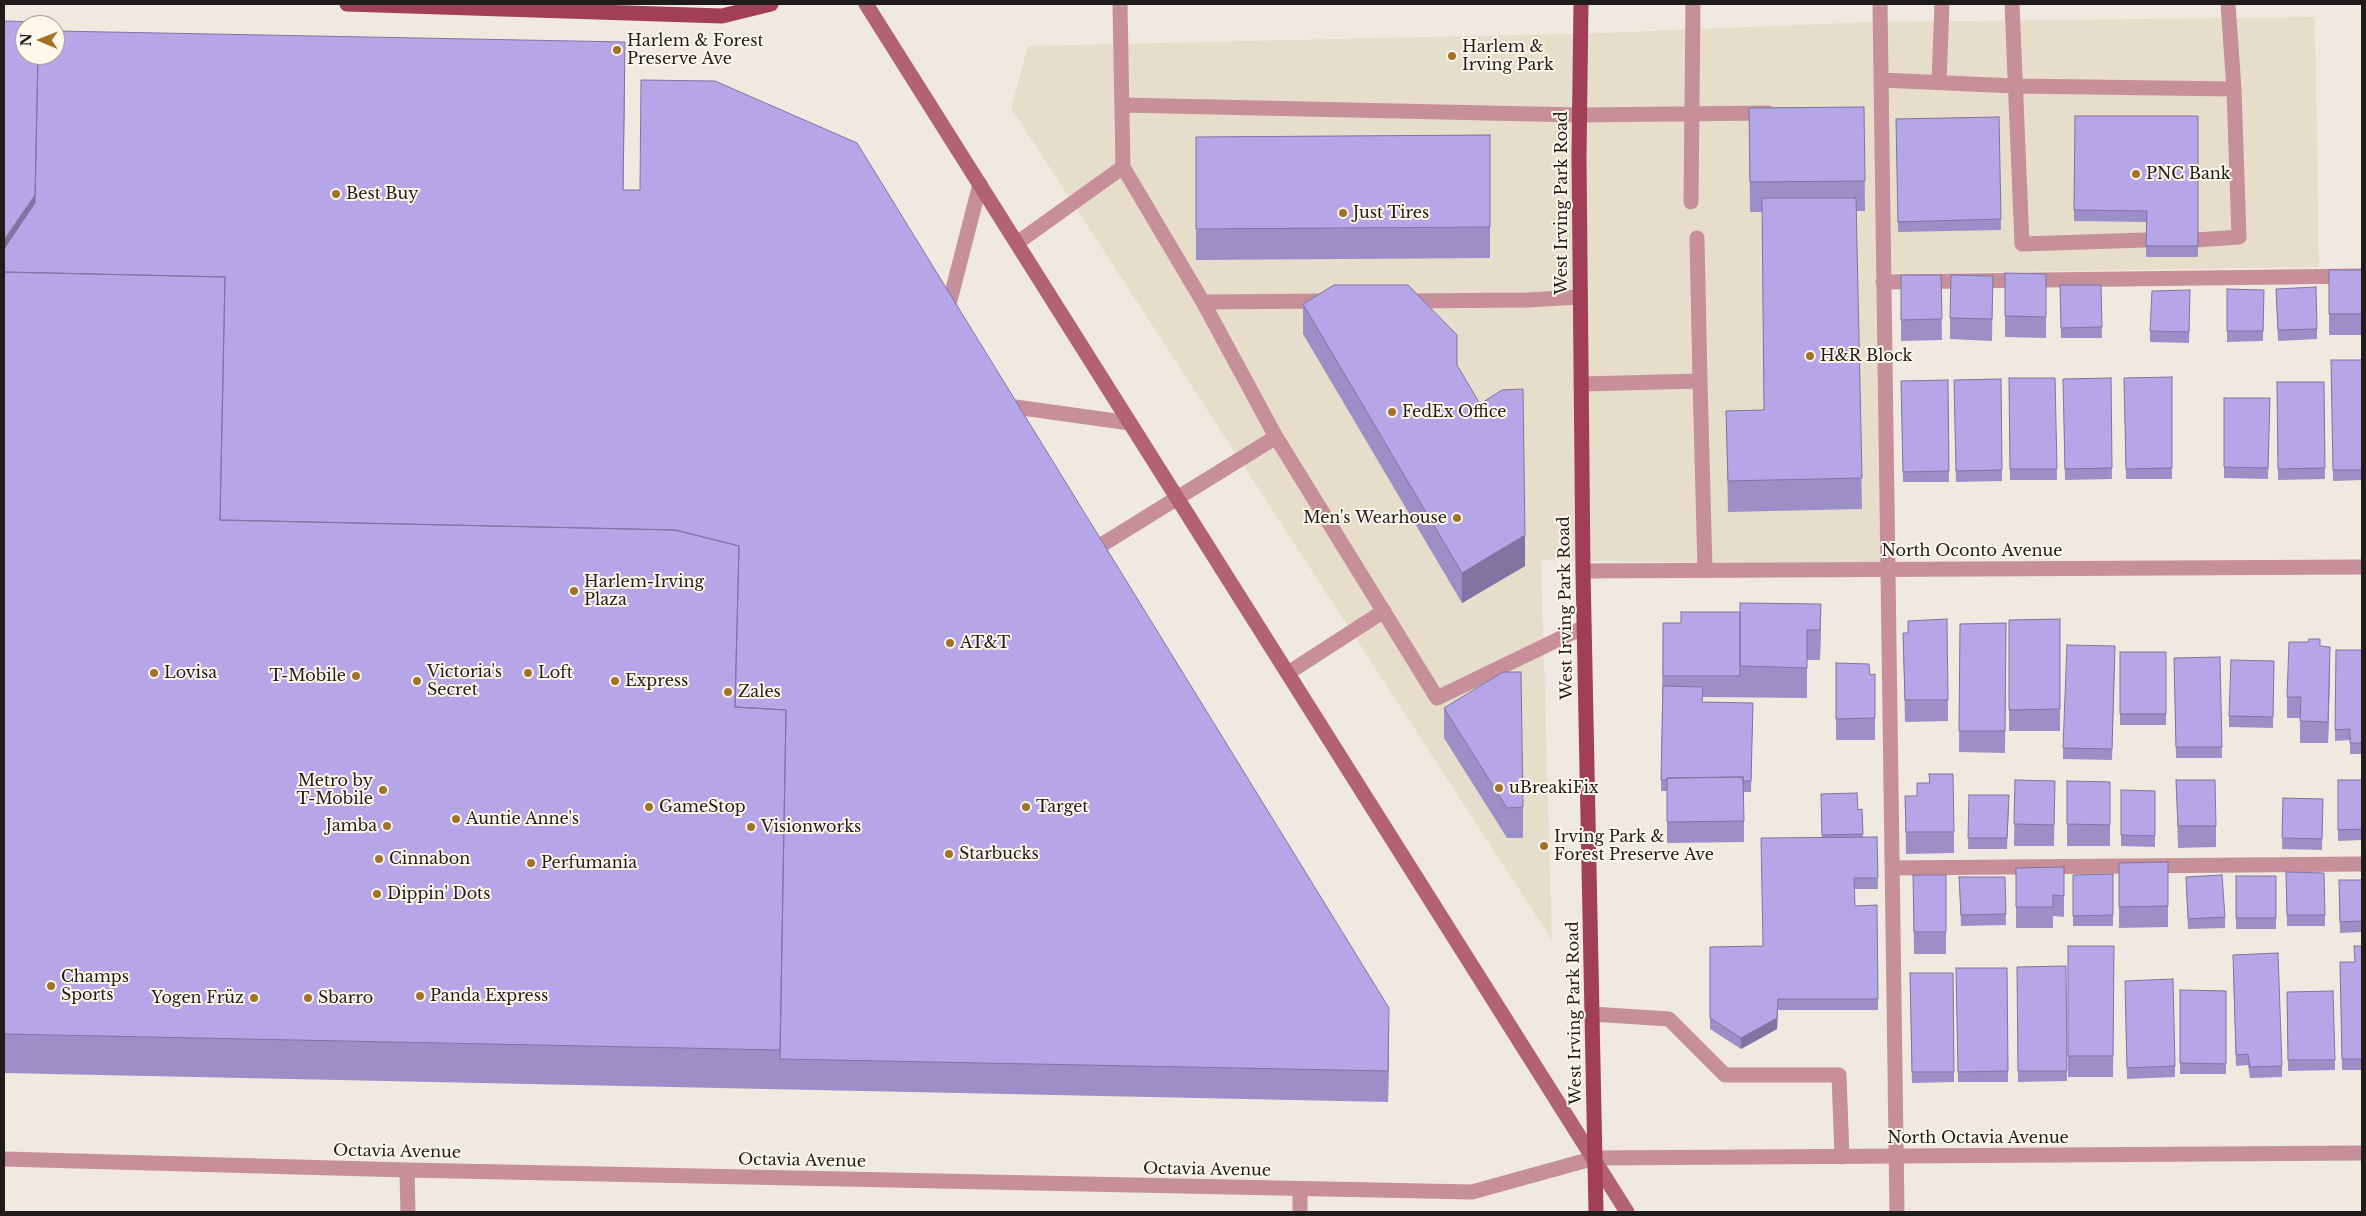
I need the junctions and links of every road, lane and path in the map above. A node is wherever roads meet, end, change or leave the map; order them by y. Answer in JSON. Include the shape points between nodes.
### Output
{"nodes":[{"id":1,"x":347,"y":4,"type":"edge"},
{"id":2,"x":771,"y":4,"type":"edge"},
{"id":3,"x":866,"y":4,"type":"edge"},
{"id":4,"x":1120,"y":4,"type":"edge"},
{"id":5,"x":1581,"y":4,"type":"edge"},
{"id":6,"x":1693,"y":4,"type":"edge"},
{"id":7,"x":1880,"y":4,"type":"edge"},
{"id":8,"x":1942,"y":4,"type":"edge"},
{"id":9,"x":2012,"y":4,"type":"edge"},
{"id":10,"x":2228,"y":4,"type":"edge"},
{"id":11,"x":1881,"y":80,"type":"junction"},
{"id":12,"x":1939,"y":82,"type":"junction"},
{"id":13,"x":2015,"y":86,"type":"junction"},
{"id":14,"x":2234,"y":89,"type":"junction"},
{"id":15,"x":1122,"y":105,"type":"junction"},
{"id":16,"x":1780,"y":112,"type":"edge"},
{"id":17,"x":1693,"y":114,"type":"junction"},
{"id":18,"x":1579,"y":115,"type":"junction"},
{"id":19,"x":1124,"y":166,"type":"junction"},
{"id":20,"x":980,"y":184,"type":"junction"},
{"id":21,"x":1691,"y":202,"type":"dead end"},
{"id":22,"x":1698,"y":238,"type":"dead end"},
{"id":23,"x":2145,"y":240,"type":"edge"},
{"id":24,"x":2197,"y":240,"type":"edge"},
{"id":25,"x":1017,"y":243,"type":"junction"},
{"id":26,"x":2362,"y":276,"type":"edge"},
{"id":27,"x":1883,"y":282,"type":"junction"},
{"id":28,"x":1580,"y":297,"type":"junction"},
{"id":29,"x":1341,"y":301,"type":"edge"},
{"id":30,"x":1390,"y":301,"type":"edge"},
{"id":31,"x":1203,"y":302,"type":"junction"},
{"id":32,"x":945,"y":318,"type":"edge"},
{"id":33,"x":1700,"y":381,"type":"junction"},
{"id":34,"x":1581,"y":384,"type":"junction"},
{"id":35,"x":999,"y":405,"type":"edge"},
{"id":36,"x":1130,"y":423,"type":"junction"},
{"id":37,"x":1276,"y":437,"type":"junction"},
{"id":38,"x":1177,"y":498,"type":"junction"},
{"id":39,"x":1090,"y":552,"type":"edge"},
{"id":40,"x":2362,"y":567,"type":"edge"},
{"id":41,"x":1886,"y":569,"type":"junction"},
{"id":42,"x":1705,"y":570,"type":"junction"},
{"id":43,"x":1583,"y":571,"type":"junction"},
{"id":44,"x":1384,"y":611,"type":"junction"},
{"id":45,"x":1584,"y":628,"type":"junction"},
{"id":46,"x":1288,"y":673,"type":"junction"},
{"id":47,"x":2362,"y":864,"type":"edge"},
{"id":48,"x":1892,"y":868,"type":"junction"},
{"id":49,"x":1592,"y":1014,"type":"junction"},
{"id":50,"x":2362,"y":1153,"type":"edge"},
{"id":51,"x":1896,"y":1156,"type":"junction"},
{"id":52,"x":1842,"y":1157,"type":"junction"},
{"id":53,"x":4,"y":1158,"type":"edge"},
{"id":54,"x":1595,"y":1158,"type":"junction"},
{"id":55,"x":407,"y":1170,"type":"junction"},
{"id":56,"x":1300,"y":1190,"type":"junction"},
{"id":57,"x":408,"y":1212,"type":"edge"},
{"id":58,"x":1300,"y":1212,"type":"edge"},
{"id":59,"x":1596,"y":1212,"type":"edge"},
{"id":60,"x":1627,"y":1212,"type":"edge"},
{"id":61,"x":1897,"y":1212,"type":"edge"}],
"edges":[{"from":1,"to":2,"type":"main road","via":[[722,16]]},
{"from":3,"to":20,"type":"main road"},
{"from":4,"to":15,"type":"street"},
{"from":5,"to":18,"type":"main road","name":"West Irving Park Road"},
{"from":6,"to":17,"type":"street"},
{"from":7,"to":11,"type":"street"},
{"from":8,"to":12,"type":"street"},
{"from":9,"to":13,"type":"street"},
{"from":10,"to":14,"type":"street"},
{"from":11,"to":12,"type":"street"},
{"from":11,"to":27,"type":"street"},
{"from":12,"to":13,"type":"street"},
{"from":13,"to":14,"type":"street"},
{"from":13,"to":23,"type":"street","via":[[2022,244]]},
{"from":14,"to":24,"type":"street","via":[[2239,237]]},
{"from":15,"to":18,"type":"street"},
{"from":15,"to":19,"type":"street"},
{"from":16,"to":17,"type":"street"},
{"from":17,"to":18,"type":"street"},
{"from":17,"to":21,"type":"street"},
{"from":18,"to":28,"type":"main road","name":"West Irving Park Road"},
{"from":19,"to":25,"type":"street"},
{"from":19,"to":31,"type":"street"},
{"from":20,"to":25,"type":"main road"},
{"from":20,"to":32,"type":"street"},
{"from":22,"to":33,"type":"street"},
{"from":25,"to":36,"type":"main road"},
{"from":26,"to":27,"type":"street"},
{"from":27,"to":41,"type":"street"},
{"from":28,"to":30,"type":"street"},
{"from":28,"to":34,"type":"main road","name":"West Irving Park Road"},
{"from":29,"to":31,"type":"street"},
{"from":31,"to":37,"type":"street"},
{"from":33,"to":34,"type":"street"},
{"from":33,"to":42,"type":"street"},
{"from":34,"to":43,"type":"main road","name":"West Irving Park Road"},
{"from":35,"to":36,"type":"street"},
{"from":36,"to":38,"type":"main road"},
{"from":37,"to":38,"type":"street"},
{"from":37,"to":44,"type":"street"},
{"from":38,"to":39,"type":"street"},
{"from":38,"to":46,"type":"main road"},
{"from":40,"to":41,"type":"street","name":"North Oconto Avenue"},
{"from":41,"to":42,"type":"street","name":"North Oconto Avenue"},
{"from":41,"to":48,"type":"street"},
{"from":42,"to":43,"type":"street","name":"North Oconto Avenue"},
{"from":43,"to":45,"type":"main road","name":"West Irving Park Road"},
{"from":44,"to":45,"type":"street","via":[[1437,698]]},
{"from":44,"to":46,"type":"street"},
{"from":45,"to":49,"type":"main road","name":"West Irving Park Road"},
{"from":46,"to":54,"type":"main road"},
{"from":47,"to":48,"type":"street"},
{"from":48,"to":51,"type":"street"},
{"from":49,"to":52,"type":"street","via":[[1669,1019],[1725,1075],[1839,1075]]},
{"from":49,"to":54,"type":"main road","name":"West Irving Park Road"},
{"from":50,"to":51,"type":"street","name":"North Octavia Avenue"},
{"from":51,"to":52,"type":"street","name":"North Octavia Avenue"},
{"from":51,"to":61,"type":"street"},
{"from":52,"to":54,"type":"street","name":"North Octavia Avenue"},
{"from":53,"to":55,"type":"street","name":"Octavia Avenue"},
{"from":54,"to":56,"type":"street","name":"Octavia Avenue","via":[[1472,1192]]},
{"from":54,"to":59,"type":"main road","name":"West Irving Park Road"},
{"from":54,"to":60,"type":"main road"},
{"from":55,"to":56,"type":"street","name":"Octavia Avenue"},
{"from":55,"to":57,"type":"street"},
{"from":56,"to":58,"type":"street"}]}
